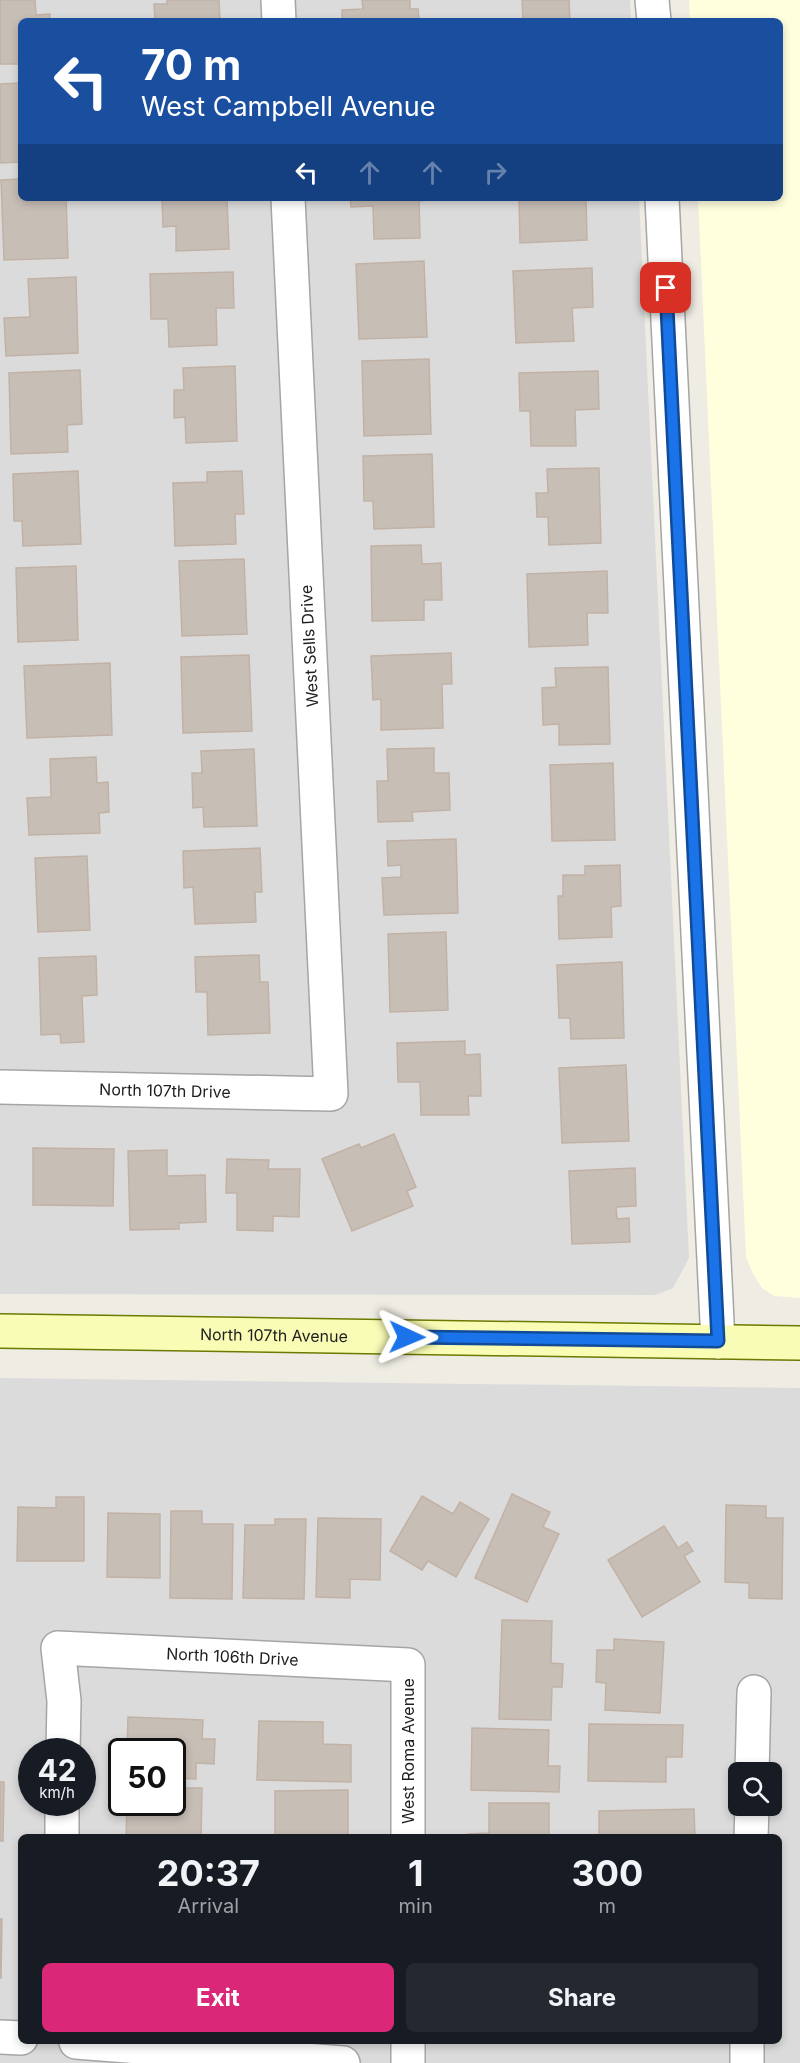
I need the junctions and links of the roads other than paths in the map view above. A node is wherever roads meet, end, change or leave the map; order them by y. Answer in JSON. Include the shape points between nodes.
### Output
{"nodes":[{"id":1,"x":278,"y":0,"type":"edge"},
{"id":2,"x":652,"y":0,"type":"edge"},
{"id":3,"x":279,"y":18,"type":"edge"},
{"id":4,"x":654,"y":18,"type":"edge"},
{"id":5,"x":288,"y":201,"type":"edge"},
{"id":6,"x":662,"y":201,"type":"edge"},
{"id":7,"x":0,"y":1087,"type":"edge"},
{"id":8,"x":331,"y":1094,"type":"joint"},
{"id":9,"x":0,"y":1331,"type":"edge"},
{"id":10,"x":718,"y":1341,"type":"junction"},
{"id":11,"x":800,"y":1343,"type":"edge"},
{"id":12,"x":408,"y":1665,"type":"joint"},
{"id":13,"x":754,"y":1692,"type":"dead end"},
{"id":14,"x":63,"y":1738,"type":"edge"},
{"id":15,"x":752,"y":1762,"type":"edge"},
{"id":16,"x":63,"y":1816,"type":"edge"},
{"id":17,"x":752,"y":1816,"type":"edge"},
{"id":18,"x":62,"y":1834,"type":"edge"},
{"id":19,"x":408,"y":1834,"type":"edge"},
{"id":20,"x":751,"y":1834,"type":"edge"},
{"id":21,"x":0,"y":2037,"type":"edge"},
{"id":22,"x":18,"y":2038,"type":"edge"},
{"id":23,"x":101,"y":2044,"type":"edge"},
{"id":24,"x":408,"y":2044,"type":"edge"},
{"id":25,"x":747,"y":2044,"type":"edge"},
{"id":26,"x":342,"y":2063,"type":"edge"},
{"id":27,"x":408,"y":2063,"type":"edge"},
{"id":28,"x":747,"y":2063,"type":"edge"}],
"edges":[{"from":1,"to":3,"type":"street"},
{"from":2,"to":4,"type":"street"},
{"from":5,"to":8,"type":"street","name":"West Sells Drive"},
{"from":6,"to":10,"type":"street"},
{"from":7,"to":8,"type":"street","name":"North 107th Drive"},
{"from":9,"to":10,"type":"main road","name":"North 107th Avenue"},
{"from":10,"to":11,"type":"main road","name":"North 107th Avenue"},
{"from":12,"to":14,"type":"street","name":"North 106th Drive","via":[[58,1648]]},
{"from":12,"to":19,"type":"street","name":"West Roma Avenue"},
{"from":13,"to":15,"type":"street"},
{"from":16,"to":18,"type":"street"},
{"from":17,"to":20,"type":"street"},
{"from":21,"to":22,"type":"street"},
{"from":23,"to":26,"type":"street"},
{"from":24,"to":27,"type":"street"},
{"from":25,"to":28,"type":"street"}]}
